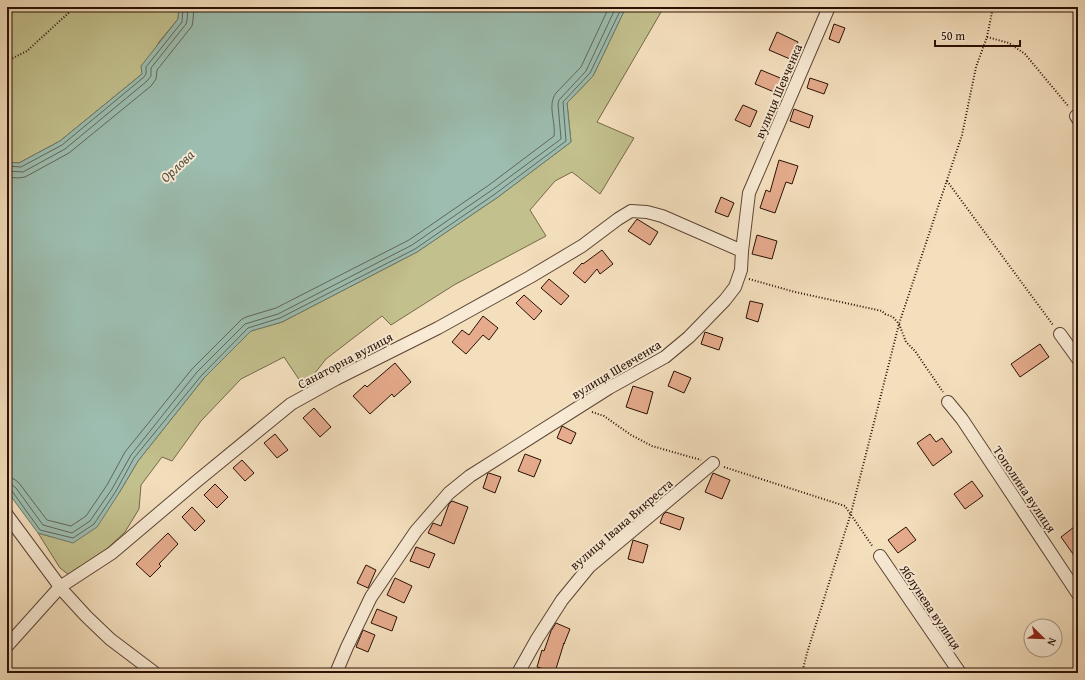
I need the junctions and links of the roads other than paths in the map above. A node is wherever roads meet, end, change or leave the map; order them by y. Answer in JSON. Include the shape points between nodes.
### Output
{"nodes":[{"id":1,"x":829,"y":7,"type":"edge"},
{"id":2,"x":742,"y":251,"type":"junction"},
{"id":3,"x":1060,"y":334,"type":"road end"},
{"id":4,"x":1078,"y":359,"type":"edge"},
{"id":5,"x":947,"y":398,"type":"road end"},
{"id":6,"x":713,"y":463,"type":"dead end"},
{"id":7,"x":7,"y":515,"type":"edge"},
{"id":8,"x":880,"y":556,"type":"road end"},
{"id":9,"x":60,"y":587,"type":"junction"},
{"id":10,"x":1078,"y":594,"type":"edge"},
{"id":11,"x":7,"y":646,"type":"edge"},
{"id":12,"x":155,"y":673,"type":"edge"},
{"id":13,"x":336,"y":673,"type":"edge"},
{"id":14,"x":518,"y":673,"type":"edge"},
{"id":15,"x":960,"y":673,"type":"edge"}],
"edges":[{"from":1,"to":2,"type":"street","name":"вулиця Шевченка","via":[[749,193]]},
{"from":2,"to":9,"type":"street","name":"Санаторна вулиця","via":[[662,216],[631,211],[582,246],[530,277],[291,404],[112,553]]},
{"from":2,"to":13,"type":"street","name":"вулиця Шевченка","via":[[741,270],[735,287],[689,337],[665,358],[609,388],[470,476],[448,493],[416,531],[371,597]]},
{"from":3,"to":4,"type":"street"},
{"from":5,"to":10,"type":"street","name":"Тополина вулиця"},
{"from":6,"to":14,"type":"street","name":"вулиця Івана Викреста","via":[[589,567],[562,600]]},
{"from":7,"to":9,"type":"street"},
{"from":8,"to":15,"type":"street","name":"Яблунева вулиця"},
{"from":9,"to":11,"type":"street","name":"Санаторна вулиця"},
{"from":9,"to":12,"type":"street","via":[[110,639]]}]}
